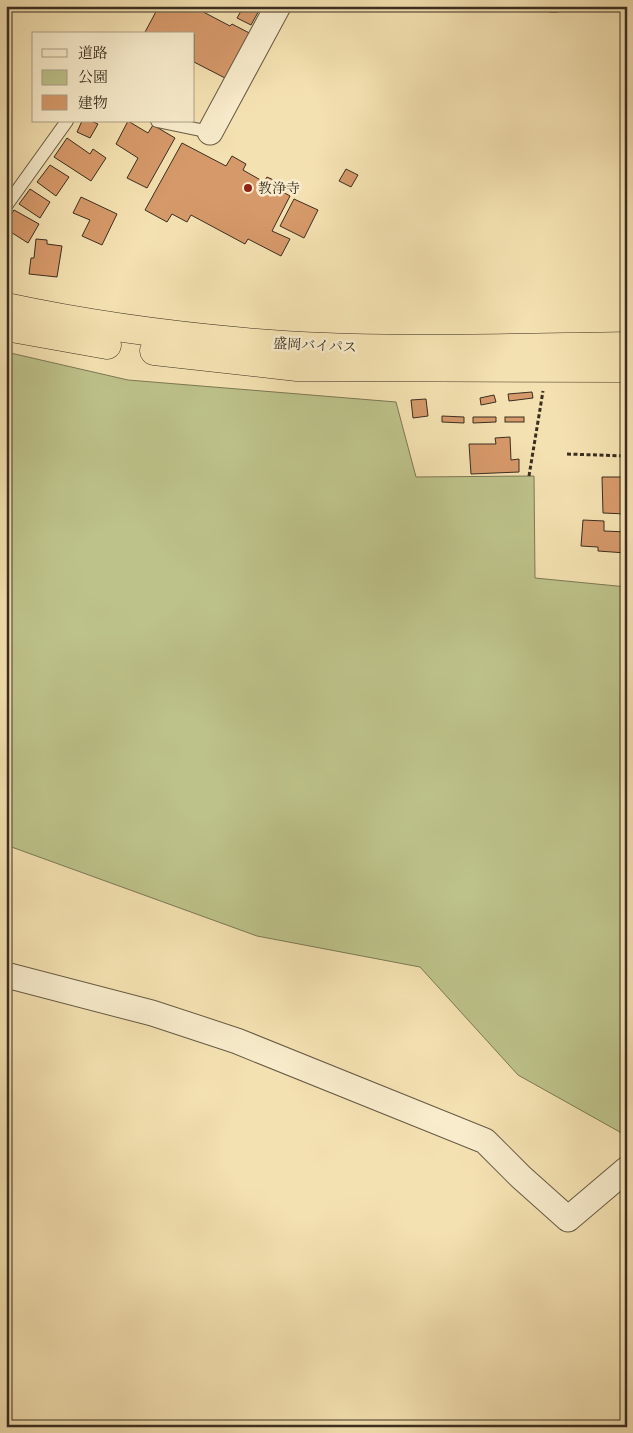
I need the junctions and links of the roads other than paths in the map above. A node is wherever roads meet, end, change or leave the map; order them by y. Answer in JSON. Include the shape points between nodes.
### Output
{"nodes":[{"id":1,"x":278,"y":6,"type":"edge"},
{"id":2,"x":552,"y":6,"type":"edge"},
{"id":3,"x":556,"y":6,"type":"edge"},
{"id":4,"x":66,"y":122,"type":"edge"},
{"id":5,"x":161,"y":122,"type":"edge"},
{"id":6,"x":210,"y":132,"type":"joint"},
{"id":7,"x":6,"y":206,"type":"edge"},
{"id":8,"x":6,"y":307,"type":"edge"},
{"id":9,"x":6,"y":327,"type":"edge"},
{"id":10,"x":627,"y":346,"type":"edge"},
{"id":11,"x":627,"y":368,"type":"edge"},
{"id":12,"x":6,"y":975,"type":"edge"},
{"id":13,"x":627,"y":1169,"type":"edge"}],
"edges":[{"from":1,"to":6,"type":"street"},
{"from":2,"to":3,"type":"lane"},
{"from":4,"to":7,"type":"lane"},
{"from":5,"to":6,"type":"lane"},
{"from":8,"to":10,"type":"highway","name":"盛岡バイパス","via":[[155,333],[246,342],[400,348]]},
{"from":9,"to":11,"type":"highway","name":"盛岡バイパス","via":[[126,348],[298,367]]},
{"from":12,"to":13,"type":"street","via":[[152,1013],[237,1041],[485,1141],[568,1219]]}]}
